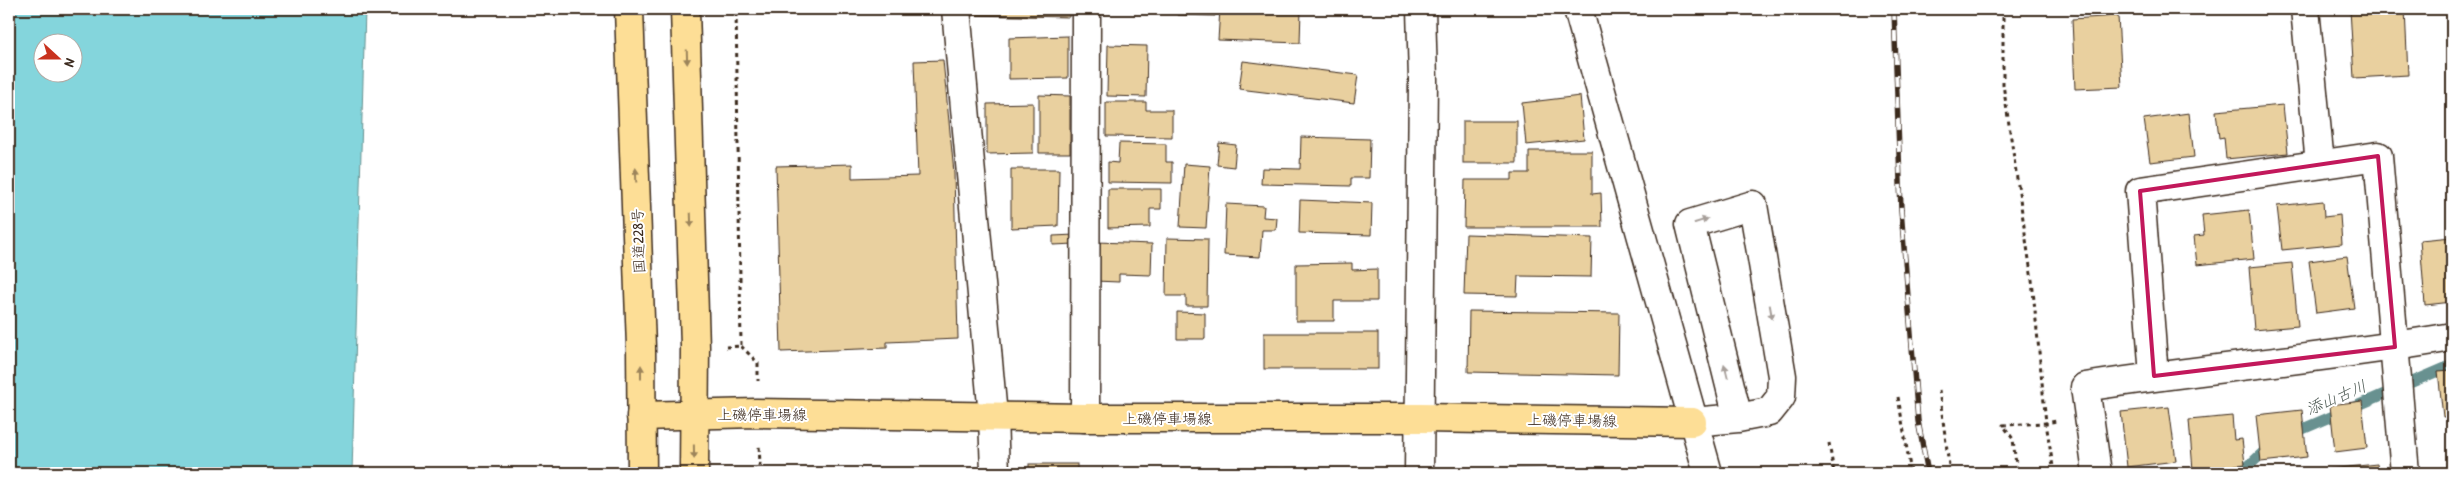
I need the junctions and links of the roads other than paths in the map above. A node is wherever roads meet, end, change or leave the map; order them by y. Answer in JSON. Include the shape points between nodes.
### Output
{"nodes":[{"id":1,"x":629,"y":9,"type":"edge"},
{"id":2,"x":685,"y":9,"type":"edge"},
{"id":3,"x":956,"y":9,"type":"edge"},
{"id":4,"x":1086,"y":9,"type":"edge"},
{"id":5,"x":1421,"y":9,"type":"edge"},
{"id":6,"x":1578,"y":9,"type":"edge"},
{"id":7,"x":2305,"y":9,"type":"edge"},
{"id":8,"x":2320,"y":164,"type":"junction"},
{"id":9,"x":2452,"y":337,"type":"edge"},
{"id":10,"x":2395,"y":347,"type":"junction"},
{"id":11,"x":2154,"y":376,"type":"junction"},
{"id":12,"x":693,"y":415,"type":"junction"},
{"id":13,"x":641,"y":416,"type":"junction"},
{"id":14,"x":993,"y":416,"type":"junction"},
{"id":15,"x":1086,"y":418,"type":"junction"},
{"id":16,"x":1420,"y":418,"type":"junction"},
{"id":17,"x":1738,"y":418,"type":"junction"},
{"id":18,"x":1692,"y":422,"type":"junction"},
{"id":19,"x":642,"y":473,"type":"edge"},
{"id":20,"x":694,"y":473,"type":"edge"},
{"id":21,"x":995,"y":473,"type":"edge"},
{"id":22,"x":1419,"y":473,"type":"edge"},
{"id":23,"x":1708,"y":473,"type":"edge"},
{"id":24,"x":2097,"y":473,"type":"edge"},
{"id":25,"x":2405,"y":473,"type":"edge"}],
"edges":[{"from":13,"to":1,"type":"main road","name":"国道228号","one_way":true},
{"from":2,"to":12,"type":"main road","one_way":true,"via":[[695,348]]},
{"from":3,"to":14,"type":"street"},
{"from":4,"to":15,"type":"street"},
{"from":5,"to":16,"type":"street"},
{"from":6,"to":18,"type":"street"},
{"from":7,"to":8,"type":"street"},
{"from":8,"to":10,"type":"street","via":[[2378,156]]},
{"from":8,"to":11,"type":"street","via":[[2140,191]]},
{"from":9,"to":10,"type":"street"},
{"from":10,"to":11,"type":"street"},
{"from":10,"to":25,"type":"street"},
{"from":11,"to":24,"type":"street","via":[[2085,387]]},
{"from":12,"to":13,"type":"main road","name":"上磯停車場線"},
{"from":12,"to":14,"type":"main road","name":"上磯停車場線"},
{"from":12,"to":20,"type":"main road","one_way":true},
{"from":13,"to":19,"type":"main road","name":"国道228号"},
{"from":14,"to":15,"type":"main road","name":"上磯停車場線"},
{"from":14,"to":21,"type":"street"},
{"from":15,"to":16,"type":"main road","name":"上磯停車場線"},
{"from":16,"to":18,"type":"main road","name":"上磯停車場線"},
{"from":16,"to":22,"type":"street"},
{"from":17,"to":17,"type":"street","one_way":true,"via":[[1690,224],[1753,205],[1782,376],[1781,397],[1769,412]]},
{"from":17,"to":18,"type":"street"},
{"from":18,"to":23,"type":"street"}]}
